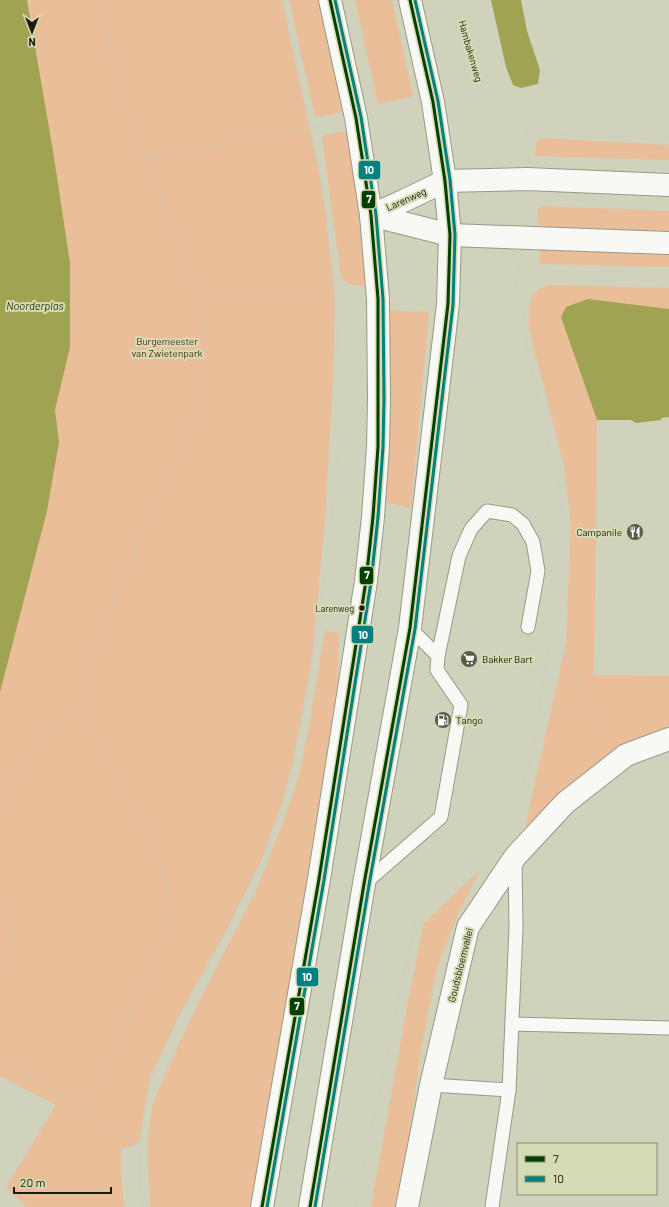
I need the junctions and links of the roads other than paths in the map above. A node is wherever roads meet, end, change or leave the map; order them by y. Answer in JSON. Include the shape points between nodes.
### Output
{"nodes":[{"id":1,"x":330,"y":0,"type":"edge"},
{"id":2,"x":410,"y":0,"type":"edge"},
{"id":3,"x":445,"y":181,"type":"junction"},
{"id":4,"x":669,"y":185,"type":"edge"},
{"id":5,"x":371,"y":215,"type":"junction"},
{"id":6,"x":450,"y":235,"type":"junction"},
{"id":7,"x":669,"y":243,"type":"edge"},
{"id":8,"x":528,"y":627,"type":"dead end"},
{"id":9,"x":410,"y":628,"type":"junction"},
{"id":10,"x":438,"y":656,"type":"junction"},
{"id":11,"x":669,"y":739,"type":"edge"},
{"id":12,"x":515,"y":857,"type":"junction"},
{"id":13,"x":364,"y":884,"type":"junction"},
{"id":14,"x":512,"y":1024,"type":"junction"},
{"id":15,"x":669,"y":1028,"type":"edge"},
{"id":16,"x":431,"y":1085,"type":"junction"},
{"id":17,"x":509,"y":1090,"type":"junction"},
{"id":18,"x":262,"y":1207,"type":"edge"},
{"id":19,"x":310,"y":1207,"type":"edge"},
{"id":20,"x":407,"y":1207,"type":"edge"},
{"id":21,"x":492,"y":1207,"type":"edge"}],
"edges":[{"from":1,"to":5,"type":"main road","via":[[356,118]]},
{"from":2,"to":3,"type":"main road","via":[[433,102]]},
{"from":3,"to":4,"type":"main road","name":"Larenweg","via":[[533,179]]},
{"from":3,"to":5,"type":"main road","name":"Larenweg"},
{"from":3,"to":6,"type":"main road"},
{"from":5,"to":6,"type":"main road","name":"Larenweg"},
{"from":5,"to":18,"type":"main road","via":[[378,299],[380,399],[373,517],[366,581],[319,878]]},
{"from":6,"to":7,"type":"main road","name":"Larenweg"},
{"from":6,"to":9,"type":"main road","via":[[446,328]]},
{"from":8,"to":10,"type":"lane","via":[[538,571],[533,542],[523,524],[512,515],[487,511],[471,529],[459,556]]},
{"from":9,"to":10,"type":"lane"},
{"from":9,"to":13,"type":"main road"},
{"from":10,"to":13,"type":"lane","via":[[437,670],[461,705],[441,817]]},
{"from":11,"to":12,"type":"main road","name":"Goudsbloemvallei","via":[[626,755],[565,803]]},
{"from":12,"to":14,"type":"lane","via":[[516,928]]},
{"from":12,"to":16,"type":"main road","name":"Goudsbloemvallei","via":[[468,927]]},
{"from":13,"to":19,"type":"main road"},
{"from":14,"to":15,"type":"lane"},
{"from":14,"to":17,"type":"lane"},
{"from":16,"to":17,"type":"lane"},
{"from":16,"to":20,"type":"main road","name":"Goudsbloemvallei"},
{"from":17,"to":21,"type":"lane"}]}
